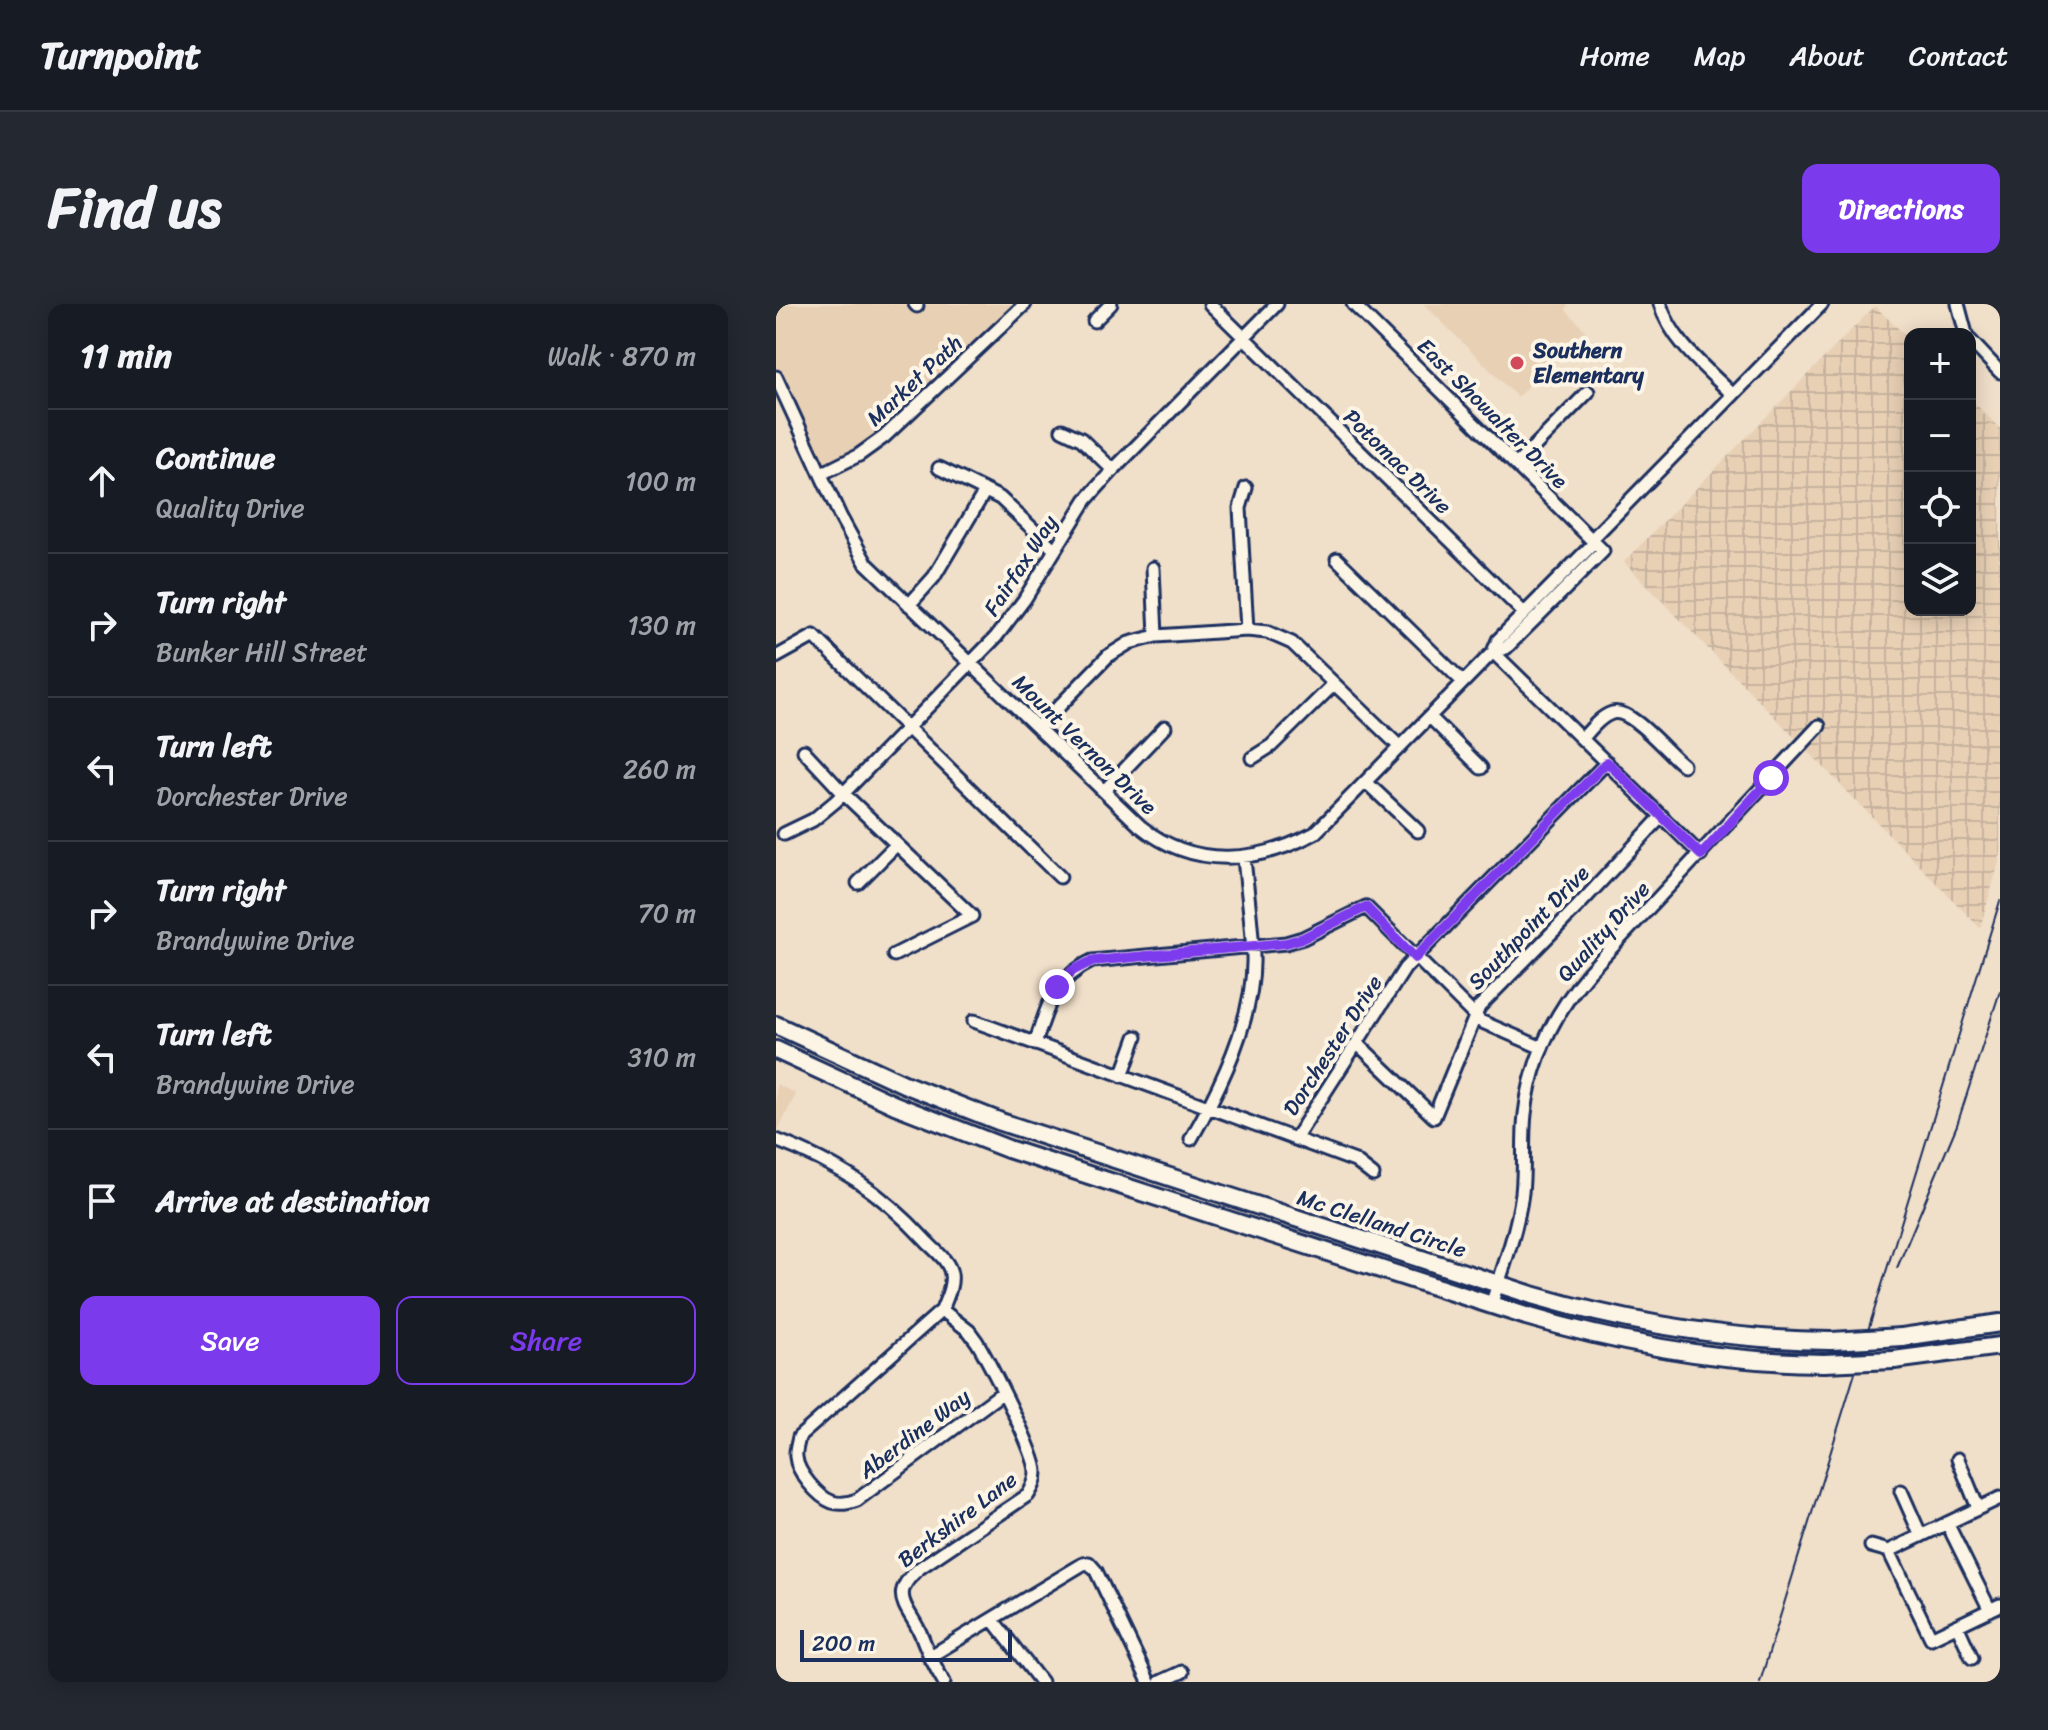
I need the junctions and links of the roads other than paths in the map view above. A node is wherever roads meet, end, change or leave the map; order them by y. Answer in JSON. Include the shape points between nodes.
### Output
{"nodes":[{"id":1,"x":1025,"y":304,"type":"edge"},
{"id":2,"x":1111,"y":304,"type":"edge"},
{"id":3,"x":1210,"y":304,"type":"edge"},
{"id":4,"x":1277,"y":304,"type":"edge"},
{"id":5,"x":1353,"y":304,"type":"edge"},
{"id":6,"x":1660,"y":304,"type":"edge"},
{"id":7,"x":1822,"y":304,"type":"edge"},
{"id":8,"x":1958,"y":304,"type":"edge"},
{"id":9,"x":1094,"y":321,"type":"dead end"},
{"id":10,"x":1964,"y":328,"type":"edge"},
{"id":11,"x":1244,"y":337,"type":"junction"},
{"id":12,"x":1976,"y":346,"type":"edge"},
{"id":13,"x":2000,"y":372,"type":"edge"},
{"id":14,"x":776,"y":377,"type":"edge"},
{"id":15,"x":1588,"y":392,"type":"dead end"},
{"id":16,"x":1733,"y":395,"type":"junction"},
{"id":17,"x":780,"y":401,"type":"edge"},
{"id":18,"x":1062,"y":430,"type":"dead end"},
{"id":19,"x":1516,"y":465,"type":"junction"},
{"id":20,"x":939,"y":468,"type":"dead end"},
{"id":21,"x":1113,"y":470,"type":"junction"},
{"id":22,"x":821,"y":474,"type":"junction"},
{"id":23,"x":1246,"y":488,"type":"dead end"},
{"id":24,"x":985,"y":491,"type":"junction"},
{"id":25,"x":1596,"y":544,"type":"junction"},
{"id":26,"x":1055,"y":550,"type":"junction"},
{"id":27,"x":1337,"y":559,"type":"dead end"},
{"id":28,"x":1153,"y":568,"type":"dead end"},
{"id":29,"x":909,"y":605,"type":"junction"},
{"id":30,"x":1524,"y":613,"type":"junction"},
{"id":31,"x":1247,"y":630,"type":"junction"},
{"id":32,"x":1156,"y":636,"type":"junction"},
{"id":33,"x":1493,"y":652,"type":"junction"},
{"id":34,"x":776,"y":657,"type":"edge"},
{"id":35,"x":972,"y":663,"type":"junction"},
{"id":36,"x":1463,"y":682,"type":"junction"},
{"id":37,"x":1334,"y":684,"type":"junction"},
{"id":38,"x":1430,"y":717,"type":"junction"},
{"id":39,"x":1819,"y":726,"type":"dead end"},
{"id":40,"x":1039,"y":727,"type":"junction"},
{"id":41,"x":1165,"y":727,"type":"dead end"},
{"id":42,"x":907,"y":729,"type":"junction"},
{"id":43,"x":1583,"y":738,"type":"junction"},
{"id":44,"x":1400,"y":747,"type":"junction"},
{"id":45,"x":804,"y":751,"type":"dead end"},
{"id":46,"x":1252,"y":758,"type":"dead end"},
{"id":47,"x":1607,"y":762,"type":"junction"},
{"id":48,"x":1683,"y":765,"type":"dead end"},
{"id":49,"x":1481,"y":768,"type":"dead end"},
{"id":50,"x":1366,"y":782,"type":"junction"},
{"id":51,"x":1104,"y":791,"type":"junction"},
{"id":52,"x":844,"y":794,"type":"junction"},
{"id":53,"x":1662,"y":816,"type":"junction"},
{"id":54,"x":1418,"y":831,"type":"dead end"},
{"id":55,"x":779,"y":836,"type":"edge"},
{"id":56,"x":896,"y":845,"type":"junction"},
{"id":57,"x":1701,"y":855,"type":"junction"},
{"id":58,"x":1244,"y":858,"type":"junction"},
{"id":59,"x":1060,"y":877,"type":"dead end"},
{"id":60,"x":858,"y":883,"type":"dead end"},
{"id":61,"x":1252,"y":946,"type":"junction"},
{"id":62,"x":894,"y":955,"type":"dead end"},
{"id":63,"x":1415,"y":958,"type":"junction"},
{"id":64,"x":1474,"y":1015,"type":"junction"},
{"id":65,"x":974,"y":1021,"type":"dead end"},
{"id":66,"x":776,"y":1025,"type":"edge"},
{"id":67,"x":1136,"y":1037,"type":"dead end"},
{"id":68,"x":1357,"y":1043,"type":"junction"},
{"id":69,"x":1035,"y":1044,"type":"junction"},
{"id":70,"x":1540,"y":1047,"type":"junction"},
{"id":71,"x":776,"y":1050,"type":"edge"},
{"id":72,"x":1122,"y":1076,"type":"junction"},
{"id":73,"x":1209,"y":1108,"type":"junction"},
{"id":74,"x":1191,"y":1139,"type":"dead end"},
{"id":75,"x":1295,"y":1139,"type":"junction"},
{"id":76,"x":776,"y":1140,"type":"edge"},
{"id":77,"x":1373,"y":1175,"type":"dead end"},
{"id":78,"x":1498,"y":1284,"type":"junction"},
{"id":79,"x":1491,"y":1305,"type":"junction"},
{"id":80,"x":942,"y":1310,"type":"junction"},
{"id":81,"x":2000,"y":1323,"type":"edge"},
{"id":82,"x":2000,"y":1346,"type":"edge"},
{"id":83,"x":1002,"y":1393,"type":"junction"},
{"id":84,"x":1958,"y":1459,"type":"dead end"},
{"id":85,"x":1901,"y":1491,"type":"dead end"},
{"id":86,"x":2000,"y":1498,"type":"edge"},
{"id":87,"x":1978,"y":1508,"type":"junction"},
{"id":88,"x":1947,"y":1523,"type":"junction"},
{"id":89,"x":1921,"y":1536,"type":"junction"},
{"id":90,"x":1871,"y":1546,"type":"dead end"},
{"id":91,"x":1889,"y":1551,"type":"junction"},
{"id":92,"x":1995,"y":1607,"type":"edge"},
{"id":93,"x":992,"y":1619,"type":"junction"},
{"id":94,"x":1957,"y":1625,"type":"junction"},
{"id":95,"x":929,"y":1657,"type":"junction"},
{"id":96,"x":1972,"y":1658,"type":"dead end"},
{"id":97,"x":1182,"y":1672,"type":"dead end"},
{"id":98,"x":944,"y":1682,"type":"edge"},
{"id":99,"x":1041,"y":1682,"type":"edge"},
{"id":100,"x":1149,"y":1682,"type":"edge"},
{"id":101,"x":1160,"y":1682,"type":"edge"}],
"edges":[{"from":1,"to":22,"type":"street","name":"Market Path","via":[[884,437]]},
{"from":2,"to":9,"type":"street"},
{"from":3,"to":11,"type":"street","name":"Potomac Drive"},
{"from":4,"to":11,"type":"street","name":"Fairfax Way"},
{"from":5,"to":19,"type":"street","name":"East Showalter Drive"},
{"from":6,"to":16,"type":"street","via":[[1674,332]]},
{"from":7,"to":16,"type":"street"},
{"from":8,"to":10,"type":"street"},
{"from":11,"to":21,"type":"street","name":"Fairfax Way"},
{"from":11,"to":30,"type":"street","name":"Potomac Drive"},
{"from":12,"to":13,"type":"street"},
{"from":14,"to":17,"type":"street","name":"Mount Vernon Drive"},
{"from":15,"to":19,"type":"street"},
{"from":16,"to":25,"type":"street"},
{"from":17,"to":22,"type":"street","name":"Mount Vernon Drive"},
{"from":18,"to":21,"type":"street","via":[[1081,439]]},
{"from":19,"to":25,"type":"street","name":"East Showalter Drive"},
{"from":20,"to":24,"type":"street"},
{"from":21,"to":26,"type":"street","name":"Fairfax Way","via":[[1086,500]]},
{"from":22,"to":29,"type":"street","name":"Mount Vernon Drive","via":[[866,563]]},
{"from":23,"to":31,"type":"street","via":[[1240,508]]},
{"from":24,"to":26,"type":"street","via":[[1000,498]]},
{"from":24,"to":29,"type":"street","via":[[934,577]]},
{"from":25,"to":30,"type":"street","name":"Mount Vernon Drive"},
{"from":25,"to":33,"type":"street","name":"Mount Vernon Drive","via":[[1506,648]]},
{"from":26,"to":35,"type":"street","name":"Fairfax Way","via":[[1024,600]]},
{"from":27,"to":36,"type":"street"},
{"from":28,"to":32,"type":"street"},
{"from":29,"to":35,"type":"street","name":"Mount Vernon Drive"},
{"from":30,"to":33,"type":"street","name":"Mount Vernon Drive"},
{"from":31,"to":32,"type":"street"},
{"from":31,"to":37,"type":"street","via":[[1292,643]]},
{"from":32,"to":40,"type":"street","via":[[1108,656]]},
{"from":33,"to":36,"type":"street","name":"Mount Vernon Drive"},
{"from":33,"to":43,"type":"street"},
{"from":34,"to":42,"type":"street","via":[[814,636]]},
{"from":35,"to":40,"type":"street","name":"Mount Vernon Drive"},
{"from":35,"to":42,"type":"street","name":"Fairfax Way"},
{"from":36,"to":38,"type":"street","name":"Mount Vernon Drive"},
{"from":37,"to":44,"type":"street"},
{"from":37,"to":46,"type":"street"},
{"from":38,"to":44,"type":"street","name":"Mount Vernon Drive"},
{"from":38,"to":49,"type":"street"},
{"from":39,"to":57,"type":"street","name":"Quality Drive"},
{"from":40,"to":51,"type":"street","name":"Mount Vernon Drive"},
{"from":41,"to":51,"type":"street"},
{"from":42,"to":52,"type":"street","name":"Fairfax Way"},
{"from":42,"to":59,"type":"street"},
{"from":43,"to":47,"type":"street"},
{"from":43,"to":48,"type":"street","via":[[1608,714],[1623,712]]},
{"from":44,"to":50,"type":"street","name":"Mount Vernon Drive"},
{"from":45,"to":52,"type":"street"},
{"from":47,"to":53,"type":"street"},
{"from":47,"to":63,"type":"street","name":"Dorchester Drive"},
{"from":50,"to":54,"type":"street"},
{"from":50,"to":58,"type":"street","name":"Mount Vernon Drive","via":[[1315,833],[1282,849]]},
{"from":51,"to":58,"type":"street","name":"Mount Vernon Drive","via":[[1154,838],[1179,851]]},
{"from":52,"to":55,"type":"street","name":"Fairfax Way","via":[[813,820]]},
{"from":52,"to":56,"type":"street"},
{"from":53,"to":57,"type":"street"},
{"from":53,"to":64,"type":"street","name":"Southpoint Drive"},
{"from":56,"to":60,"type":"street"},
{"from":56,"to":62,"type":"street","via":[[972,916]]},
{"from":57,"to":70,"type":"street","name":"Quality Drive","via":[[1573,990]]},
{"from":58,"to":61,"type":"street"},
{"from":61,"to":63,"type":"street","via":[[1303,938],[1366,907]]},
{"from":61,"to":69,"type":"street","via":[[1092,961],[1057,987]]},
{"from":61,"to":73,"type":"street","via":[[1250,1001]]},
{"from":63,"to":64,"type":"street"},
{"from":63,"to":68,"type":"street","name":"Dorchester Drive"},
{"from":64,"to":68,"type":"street","name":"Southpoint Drive","via":[[1434,1117]]},
{"from":64,"to":70,"type":"street","via":[[1487,1026]]},
{"from":65,"to":69,"type":"street","name":"Dorchester Drive"},
{"from":66,"to":78,"type":"highway","name":"Mc Clelland Circle","via":[[1001,1122]]},
{"from":67,"to":72,"type":"street"},
{"from":68,"to":75,"type":"street","name":"Dorchester Drive"},
{"from":69,"to":72,"type":"street","name":"Dorchester Drive"},
{"from":70,"to":78,"type":"street","name":"Quality Drive","via":[[1525,1113],[1522,1195]]},
{"from":71,"to":79,"type":"highway","name":"Mc Clelland Circle","via":[[1008,1149]]},
{"from":72,"to":73,"type":"street","name":"Dorchester Drive"},
{"from":73,"to":74,"type":"street"},
{"from":73,"to":75,"type":"street","name":"Dorchester Drive"},
{"from":75,"to":77,"type":"street","via":[[1355,1161]]},
{"from":76,"to":80,"type":"street","via":[[837,1167],[897,1209],[947,1263],[950,1287]]},
{"from":78,"to":79,"type":"street","name":"Quality Drive"},
{"from":78,"to":81,"type":"highway","name":"Mc Clelland Circle","bridge":true,"via":[[1596,1313],[1736,1337],[1831,1341]]},
{"from":79,"to":82,"type":"highway","name":"Mc Clelland Circle","bridge":true,"via":[[1657,1349],[1741,1360],[1894,1360]]},
{"from":80,"to":83,"type":"street","name":"Berkshire Lane","via":[[973,1336]]},
{"from":80,"to":83,"type":"street","name":"Aberdine Way","via":[[799,1437],[796,1456],[809,1482],[833,1503],[857,1500]]},
{"from":83,"to":95,"type":"street","name":"Berkshire Lane","via":[[1034,1462],[1035,1483],[1017,1504],[906,1582],[903,1604]]},
{"from":84,"to":87,"type":"street"},
{"from":85,"to":89,"type":"street"},
{"from":86,"to":87,"type":"street"},
{"from":87,"to":88,"type":"street"},
{"from":88,"to":89,"type":"street"},
{"from":88,"to":92,"type":"street"},
{"from":89,"to":91,"type":"street"},
{"from":90,"to":91,"type":"street"},
{"from":91,"to":94,"type":"street","via":[[1931,1638]]},
{"from":92,"to":94,"type":"street"},
{"from":93,"to":95,"type":"street"},
{"from":93,"to":99,"type":"street"},
{"from":93,"to":100,"type":"street","via":[[1089,1563]]},
{"from":94,"to":96,"type":"street"},
{"from":95,"to":98,"type":"street","name":"Berkshire Lane"},
{"from":97,"to":101,"type":"street"}]}
